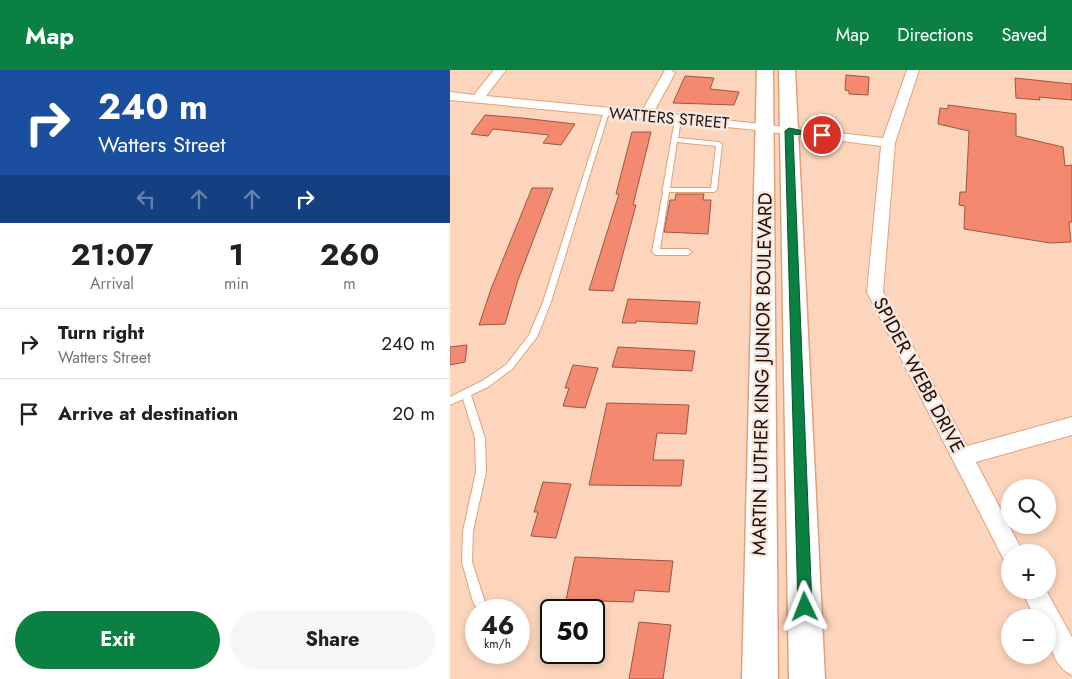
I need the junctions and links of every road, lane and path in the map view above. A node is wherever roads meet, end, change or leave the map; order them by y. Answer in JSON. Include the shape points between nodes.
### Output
{"nodes":[{"id":1,"x":500,"y":70,"type":"edge"},
{"id":2,"x":765,"y":70,"type":"edge"},
{"id":3,"x":787,"y":70,"type":"edge"},
{"id":4,"x":913,"y":70,"type":"edge"},
{"id":5,"x":669,"y":73,"type":"dead end"},
{"id":6,"x":450,"y":96,"type":"edge"},
{"id":7,"x":477,"y":99,"type":"junction"},
{"id":8,"x":606,"y":112,"type":"junction"},
{"id":9,"x":646,"y":116,"type":"junction"},
{"id":10,"x":678,"y":118,"type":"junction"},
{"id":11,"x":777,"y":129,"type":"junction"},
{"id":12,"x":674,"y":140,"type":"junction"},
{"id":13,"x":888,"y":143,"type":"junction"},
{"id":14,"x":665,"y":190,"type":"junction"},
{"id":15,"x":688,"y":252,"type":"dead end"},
{"id":16,"x":466,"y":393,"type":"junction"},
{"id":17,"x":450,"y":401,"type":"edge"},
{"id":18,"x":1072,"y":426,"type":"edge"},
{"id":19,"x":962,"y":456,"type":"junction"},
{"id":20,"x":1008,"y":544,"type":"edge"},
{"id":21,"x":478,"y":599,"type":"edge"},
{"id":22,"x":1038,"y":599,"type":"edge"},
{"id":23,"x":1072,"y":662,"type":"edge"},
{"id":24,"x":760,"y":679,"type":"edge"},
{"id":25,"x":807,"y":679,"type":"edge"}],
"edges":[{"from":1,"to":7,"type":"street"},
{"from":2,"to":11,"type":"main road","name":"MARTIN LUTHER KING JUNIOR BOULEVARD"},
{"from":3,"to":11,"type":"main road","name":"MARTIN LUTHER KING JUNIOR BOULEVARD"},
{"from":4,"to":13,"type":"street","name":"SPIDER WEBB DRIVE"},
{"from":5,"to":9,"type":"street"},
{"from":6,"to":7,"type":"street","name":"WATTERS STREET"},
{"from":7,"to":8,"type":"street","name":"WATTERS STREET"},
{"from":8,"to":9,"type":"street","name":"WATTERS STREET"},
{"from":8,"to":16,"type":"lane","via":[[536,330],[509,366]]},
{"from":9,"to":10,"type":"street","name":"WATTERS STREET"},
{"from":10,"to":11,"type":"street","name":"WATTERS STREET"},
{"from":10,"to":12,"type":"lane"},
{"from":11,"to":13,"type":"street","name":"WATTERS STREET"},
{"from":11,"to":24,"type":"main road","name":"MARTIN LUTHER KING JUNIOR BOULEVARD"},
{"from":11,"to":25,"type":"main road","name":"MARTIN LUTHER KING JUNIOR BOULEVARD"},
{"from":12,"to":14,"type":"lane"},
{"from":12,"to":14,"type":"lane","via":[[719,144],[714,190]]},
{"from":13,"to":19,"type":"street","name":"SPIDER WEBB DRIVE","via":[[875,292]]},
{"from":14,"to":15,"type":"lane","via":[[656,252]]},
{"from":16,"to":17,"type":"lane"},
{"from":16,"to":21,"type":"lane","via":[[480,438],[481,472],[468,531],[467,562]]},
{"from":18,"to":19,"type":"street"},
{"from":19,"to":20,"type":"street","name":"SPIDER WEBB DRIVE"},
{"from":22,"to":23,"type":"street"}]}
